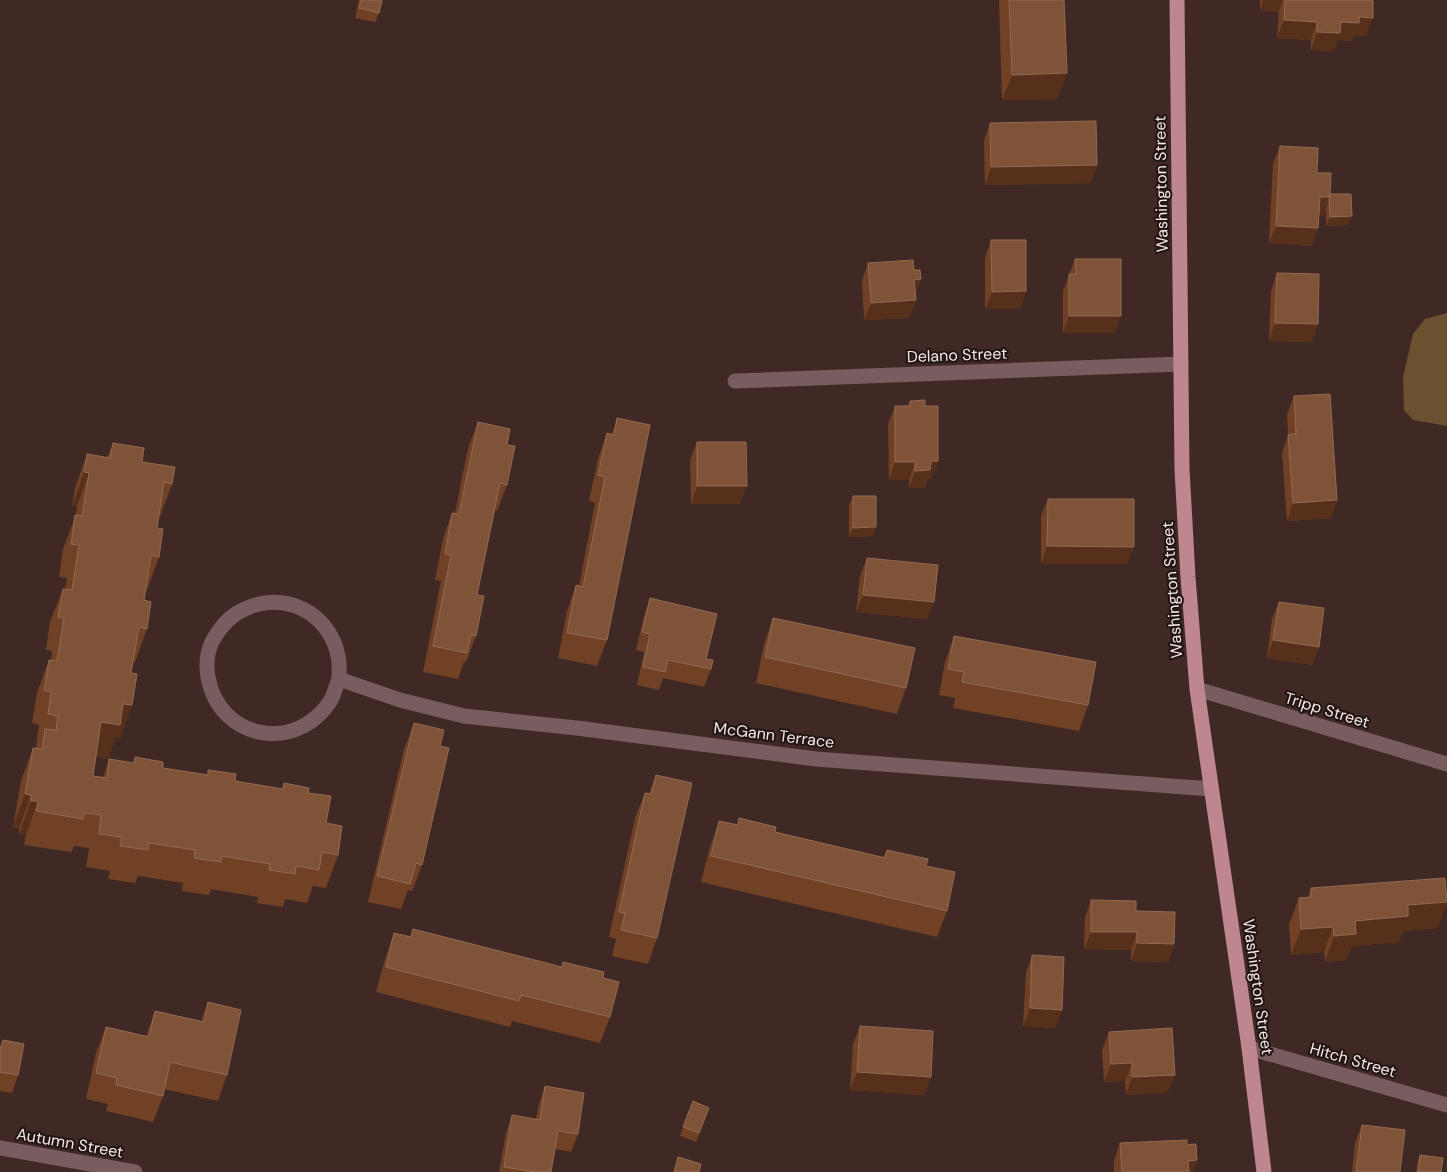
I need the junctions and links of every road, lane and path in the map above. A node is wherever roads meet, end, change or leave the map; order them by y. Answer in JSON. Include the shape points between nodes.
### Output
{"nodes":[{"id":1,"x":1177,"y":0,"type":"edge"},
{"id":2,"x":1180,"y":364,"type":"junction"},
{"id":3,"x":735,"y":381,"type":"dead end"},
{"id":4,"x":339,"y":679,"type":"junction"},
{"id":5,"x":1198,"y":689,"type":"junction"},
{"id":6,"x":1447,"y":764,"type":"edge"},
{"id":7,"x":1212,"y":789,"type":"junction"},
{"id":8,"x":1249,"y":1048,"type":"junction"},
{"id":9,"x":1447,"y":1105,"type":"edge"},
{"id":10,"x":0,"y":1148,"type":"edge"},
{"id":11,"x":135,"y":1172,"type":"edge"},
{"id":12,"x":1264,"y":1172,"type":"edge"}],
"edges":[{"from":1,"to":2,"type":"main road","name":"Washington Street"},
{"from":2,"to":3,"type":"street","name":"Delano Street"},
{"from":2,"to":5,"type":"main road","name":"Washington Street","via":[[1186,557]]},
{"from":4,"to":4,"type":"street","via":[[339,657],[332,636],[318,618],[300,607],[278,601],[256,603],[236,612],[220,628],[210,647],[207,669],[210,690],[221,709],[237,724],[257,732],[278,734],[300,729],[318,716],[331,699]]},
{"from":4,"to":7,"type":"street","name":"McGann Terrace","via":[[400,700],[464,716],[816,759]]},
{"from":5,"to":6,"type":"street","name":"Tripp Street"},
{"from":5,"to":7,"type":"main road","name":"Washington Street"},
{"from":7,"to":8,"type":"main road","name":"Washington Street"},
{"from":8,"to":9,"type":"street","name":"Hitch Street"},
{"from":8,"to":12,"type":"main road","name":"Washington Street"},
{"from":10,"to":11,"type":"street","name":"Autumn Street"}]}
